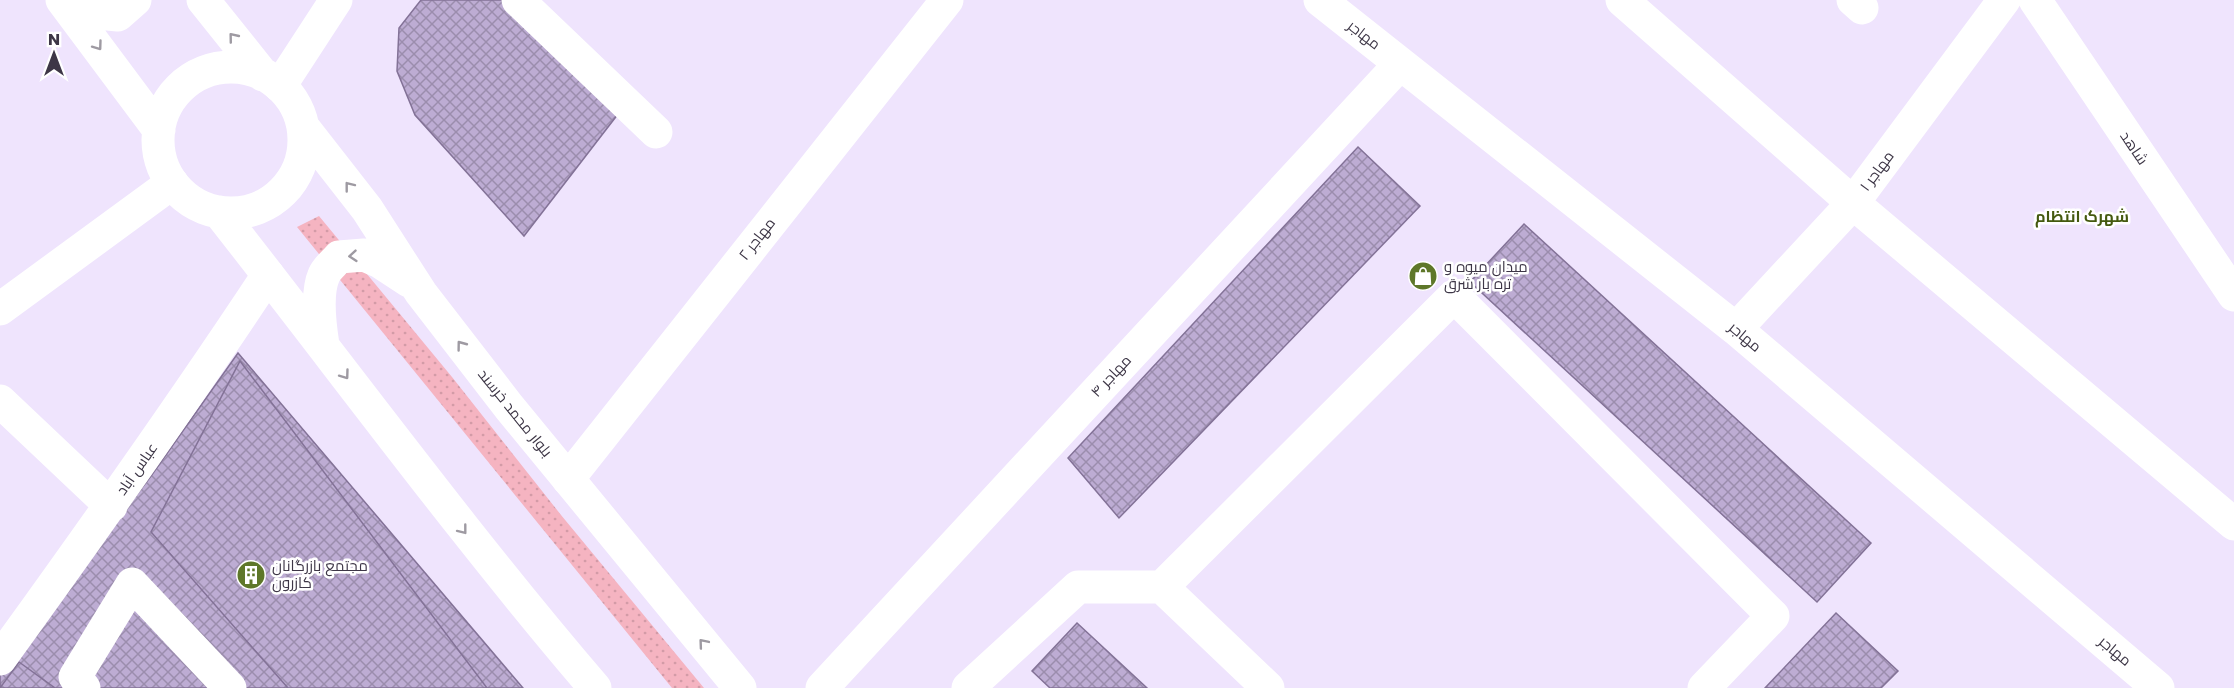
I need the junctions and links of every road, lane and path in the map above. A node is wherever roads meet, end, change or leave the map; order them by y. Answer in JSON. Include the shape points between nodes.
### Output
{"nodes":[{"id":1,"x":62,"y":0,"type":"edge"},
{"id":2,"x":135,"y":0,"type":"edge"},
{"id":3,"x":203,"y":0,"type":"edge"},
{"id":4,"x":336,"y":0,"type":"edge"},
{"id":5,"x":518,"y":0,"type":"edge"},
{"id":6,"x":947,"y":0,"type":"edge"},
{"id":7,"x":1320,"y":0,"type":"edge"},
{"id":8,"x":1622,"y":0,"type":"edge"},
{"id":9,"x":2004,"y":0,"type":"edge"},
{"id":10,"x":2035,"y":0,"type":"edge"},
{"id":11,"x":1400,"y":64,"type":"junction"},
{"id":12,"x":272,"y":80,"type":"junction"},
{"id":13,"x":303,"y":127,"type":"junction"},
{"id":14,"x":159,"y":130,"type":"junction"},
{"id":15,"x":656,"y":132,"type":"dead end"},
{"id":16,"x":172,"y":183,"type":"junction"},
{"id":17,"x":1853,"y":203,"type":"junction"},
{"id":18,"x":219,"y":212,"type":"junction"},
{"id":19,"x":268,"y":275,"type":"junction"},
{"id":20,"x":421,"y":293,"type":"junction"},
{"id":21,"x":2234,"y":295,"type":"edge"},
{"id":22,"x":0,"y":309,"type":"edge"},
{"id":23,"x":1736,"y":329,"type":"junction"},
{"id":24,"x":323,"y":345,"type":"junction"},
{"id":25,"x":0,"y":401,"type":"edge"},
{"id":26,"x":568,"y":479,"type":"junction"},
{"id":27,"x":111,"y":506,"type":"junction"},
{"id":28,"x":2234,"y":524,"type":"edge"},
{"id":29,"x":1162,"y":587,"type":"junction"},
{"id":30,"x":0,"y":658,"type":"edge"},
{"id":31,"x":988,"y":682,"type":"edge"},
{"id":32,"x":84,"y":688,"type":"edge"},
{"id":33,"x":230,"y":688,"type":"edge"},
{"id":34,"x":595,"y":688,"type":"edge"},
{"id":35,"x":741,"y":688,"type":"edge"},
{"id":36,"x":822,"y":688,"type":"edge"},
{"id":37,"x":1268,"y":688,"type":"edge"},
{"id":38,"x":1704,"y":688,"type":"edge"},
{"id":39,"x":2158,"y":688,"type":"edge"}],
"edges":[{"from":1,"to":2,"type":"street","via":[[88,12],[118,15]]},
{"from":1,"to":14,"type":"street","one_way":true},
{"from":12,"to":3,"type":"street","one_way":true},
{"from":4,"to":12,"type":"street"},
{"from":5,"to":15,"type":"street"},
{"from":6,"to":26,"type":"street","name":"مهاجر ۲"},
{"from":7,"to":11,"type":"street","name":"مهاجر"},
{"from":8,"to":17,"type":"street"},
{"from":9,"to":17,"type":"street","name":"مهاجر ۱"},
{"from":10,"to":21,"type":"street","name":"شاهد"},
{"from":11,"to":23,"type":"street","name":"مهاجر"},
{"from":11,"to":36,"type":"street","name":"مهاجر ۴"},
{"from":12,"to":13,"type":"street","via":[[291,98]]},
{"from":12,"to":14,"type":"street","via":[[241,68],[218,69],[197,76],[179,90],[166,108]]},
{"from":13,"to":18,"type":"street","via":[[304,150],[297,172],[284,192],[265,206]]},
{"from":20,"to":13,"type":"street","name":"بلوار محمد خرسند","one_way":true,"via":[[367,209]]},
{"from":14,"to":16,"type":"street","via":[[163,166]]},
{"from":16,"to":18,"type":"street","via":[[201,207]]},
{"from":16,"to":22,"type":"street"},
{"from":17,"to":23,"type":"street","name":"مهاجر ۱"},
{"from":17,"to":28,"type":"street"},
{"from":18,"to":19,"type":"street"},
{"from":19,"to":24,"type":"street"},
{"from":19,"to":27,"type":"street","name":"عباس آباد"},
{"from":20,"to":24,"type":"street","one_way":true,"via":[[403,276],[364,255],[339,257],[324,275],[320,301]]},
{"from":26,"to":20,"type":"street","name":"بلوار محمد خرسند","one_way":true},
{"from":23,"to":39,"type":"street","name":"مهاجر"},
{"from":24,"to":34,"type":"street","one_way":true,"via":[[461,527]]},
{"from":25,"to":27,"type":"street"},
{"from":35,"to":26,"type":"street","name":"بلوار محمد خرسند","one_way":true},
{"from":27,"to":30,"type":"street","name":"عباس آباد"},
{"from":29,"to":31,"type":"street","via":[[1078,587]]},
{"from":29,"to":37,"type":"street"},
{"from":29,"to":38,"type":"street","via":[[1454,296],[1773,616]]},
{"from":32,"to":33,"type":"street","via":[[75,677],[132,584]]}]}
